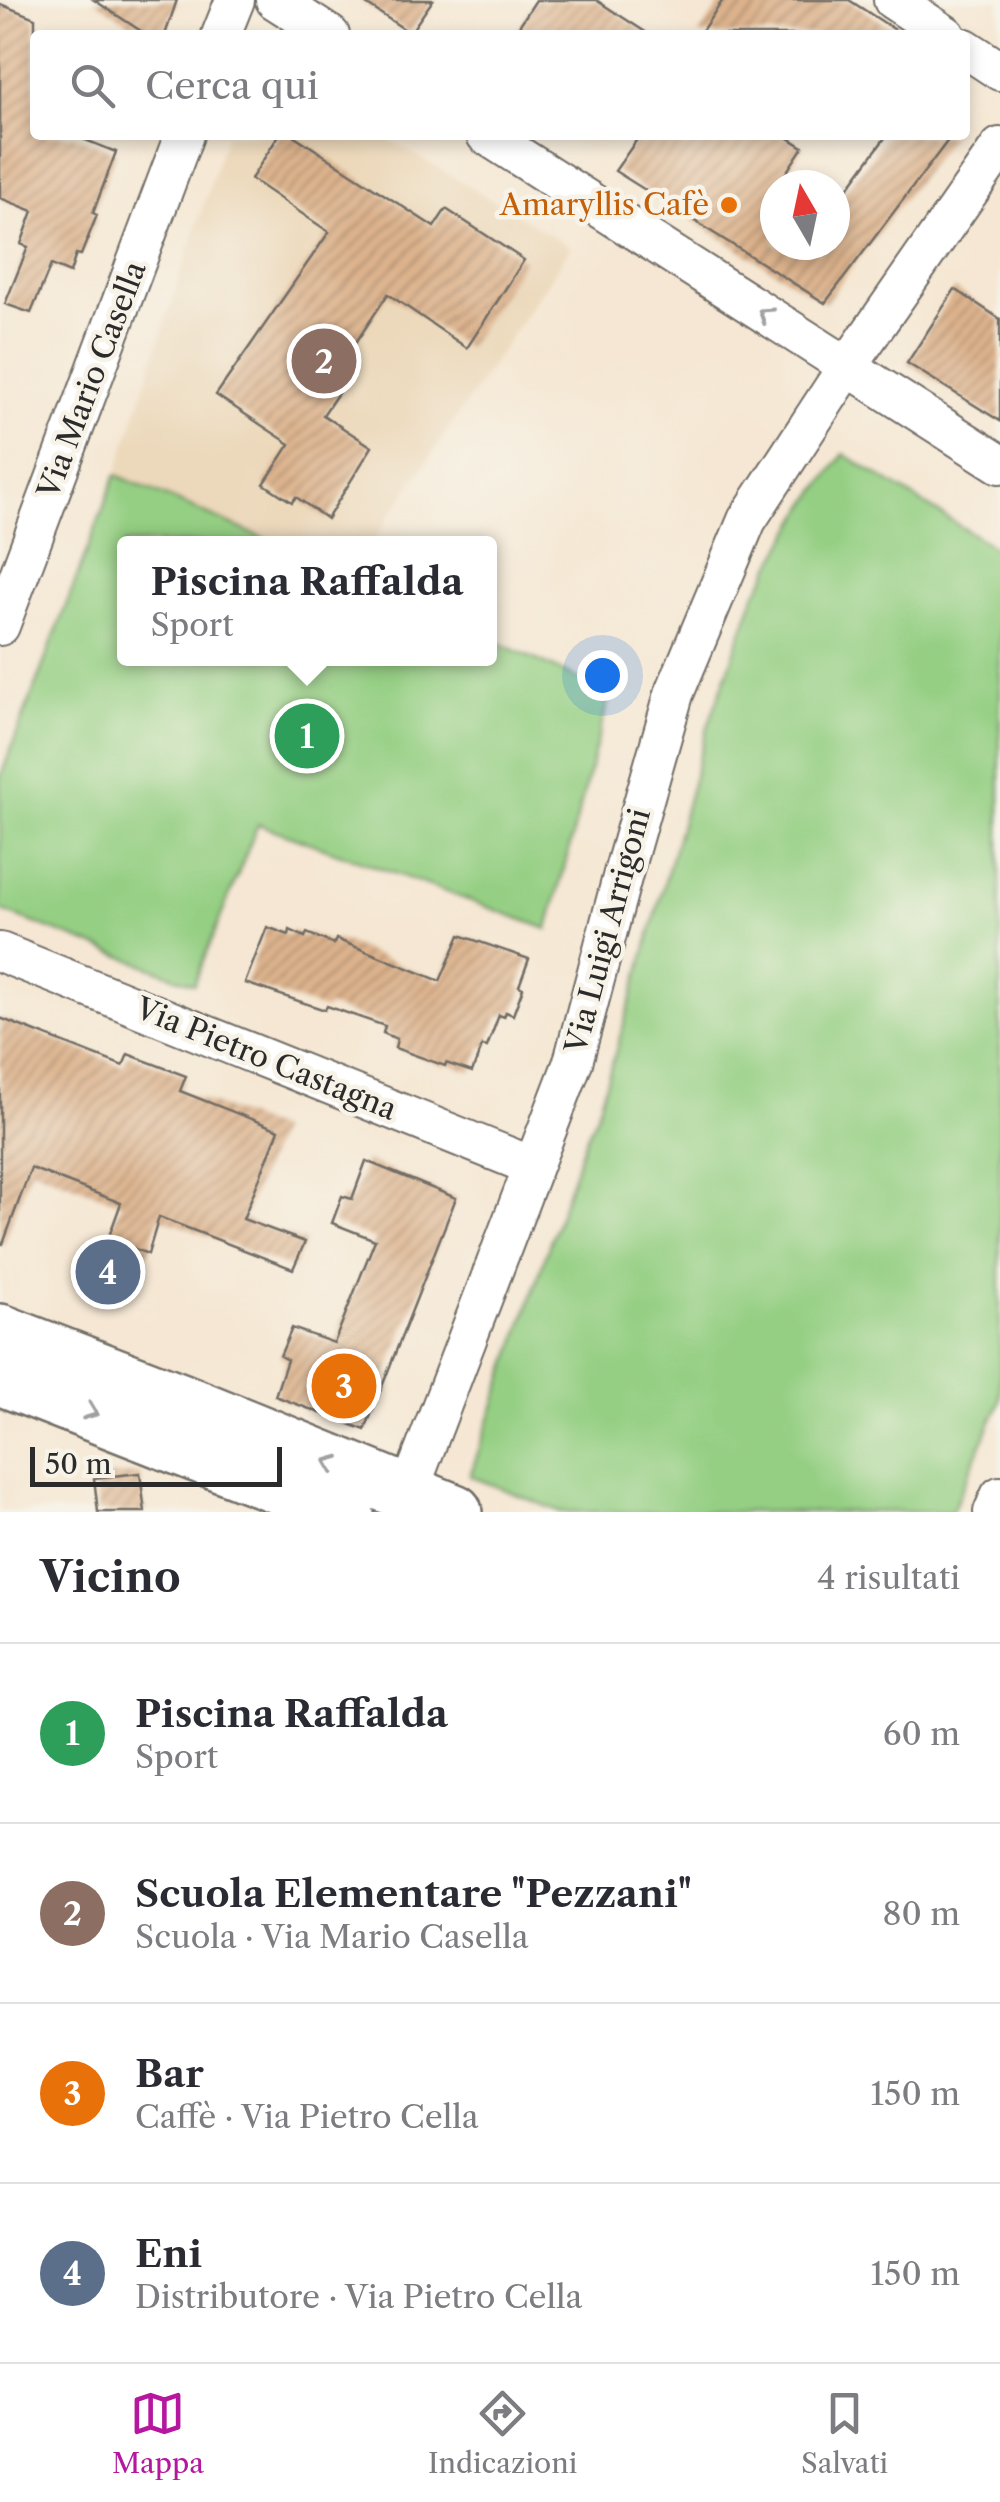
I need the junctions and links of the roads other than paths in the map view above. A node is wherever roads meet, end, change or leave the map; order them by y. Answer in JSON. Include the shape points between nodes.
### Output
{"nodes":[{"id":1,"x":234,"y":0,"type":"edge"},
{"id":2,"x":276,"y":0,"type":"edge"},
{"id":3,"x":894,"y":0,"type":"edge"},
{"id":4,"x":224,"y":30,"type":"edge"},
{"id":5,"x":322,"y":30,"type":"edge"},
{"id":6,"x":939,"y":30,"type":"edge"},
{"id":7,"x":970,"y":51,"type":"edge"},
{"id":8,"x":1000,"y":71,"type":"edge"},
{"id":9,"x":182,"y":140,"type":"edge"},
{"id":10,"x":494,"y":140,"type":"edge"},
{"id":11,"x":1000,"y":147,"type":"edge"},
{"id":12,"x":848,"y":366,"type":"junction"},
{"id":13,"x":1000,"y":464,"type":"edge"},
{"id":14,"x":0,"y":626,"type":"edge"},
{"id":15,"x":0,"y":952,"type":"edge"},
{"id":16,"x":532,"y":1166,"type":"junction"},
{"id":17,"x":0,"y":1332,"type":"edge"},
{"id":18,"x":0,"y":1377,"type":"edge"},
{"id":19,"x":1000,"y":1496,"type":"edge"},
{"id":20,"x":421,"y":1506,"type":"edge"},
{"id":21,"x":346,"y":1512,"type":"edge"},
{"id":22,"x":993,"y":1512,"type":"edge"}],
"edges":[{"from":1,"to":4,"type":"street"},
{"from":2,"to":5,"type":"street"},
{"from":3,"to":6,"type":"street"},
{"from":7,"to":8,"type":"street"},
{"from":9,"to":14,"type":"street","name":"Via Mario Casella"},
{"from":12,"to":10,"type":"street","one_way":true},
{"from":11,"to":12,"type":"street","name":"Via Luigi Arrigoni"},
{"from":12,"to":13,"type":"street"},
{"from":12,"to":16,"type":"street","name":"Via Luigi Arrigoni","via":[[747,520],[674,694],[573,1062]]},
{"from":15,"to":16,"type":"street","name":"Via Pietro Castagna"},
{"from":16,"to":20,"type":"street","name":"Via Luigi Arrigoni"},
{"from":20,"to":17,"type":"main road","one_way":true},
{"from":18,"to":21,"type":"main road","one_way":true},
{"from":19,"to":22,"type":"street"}]}
